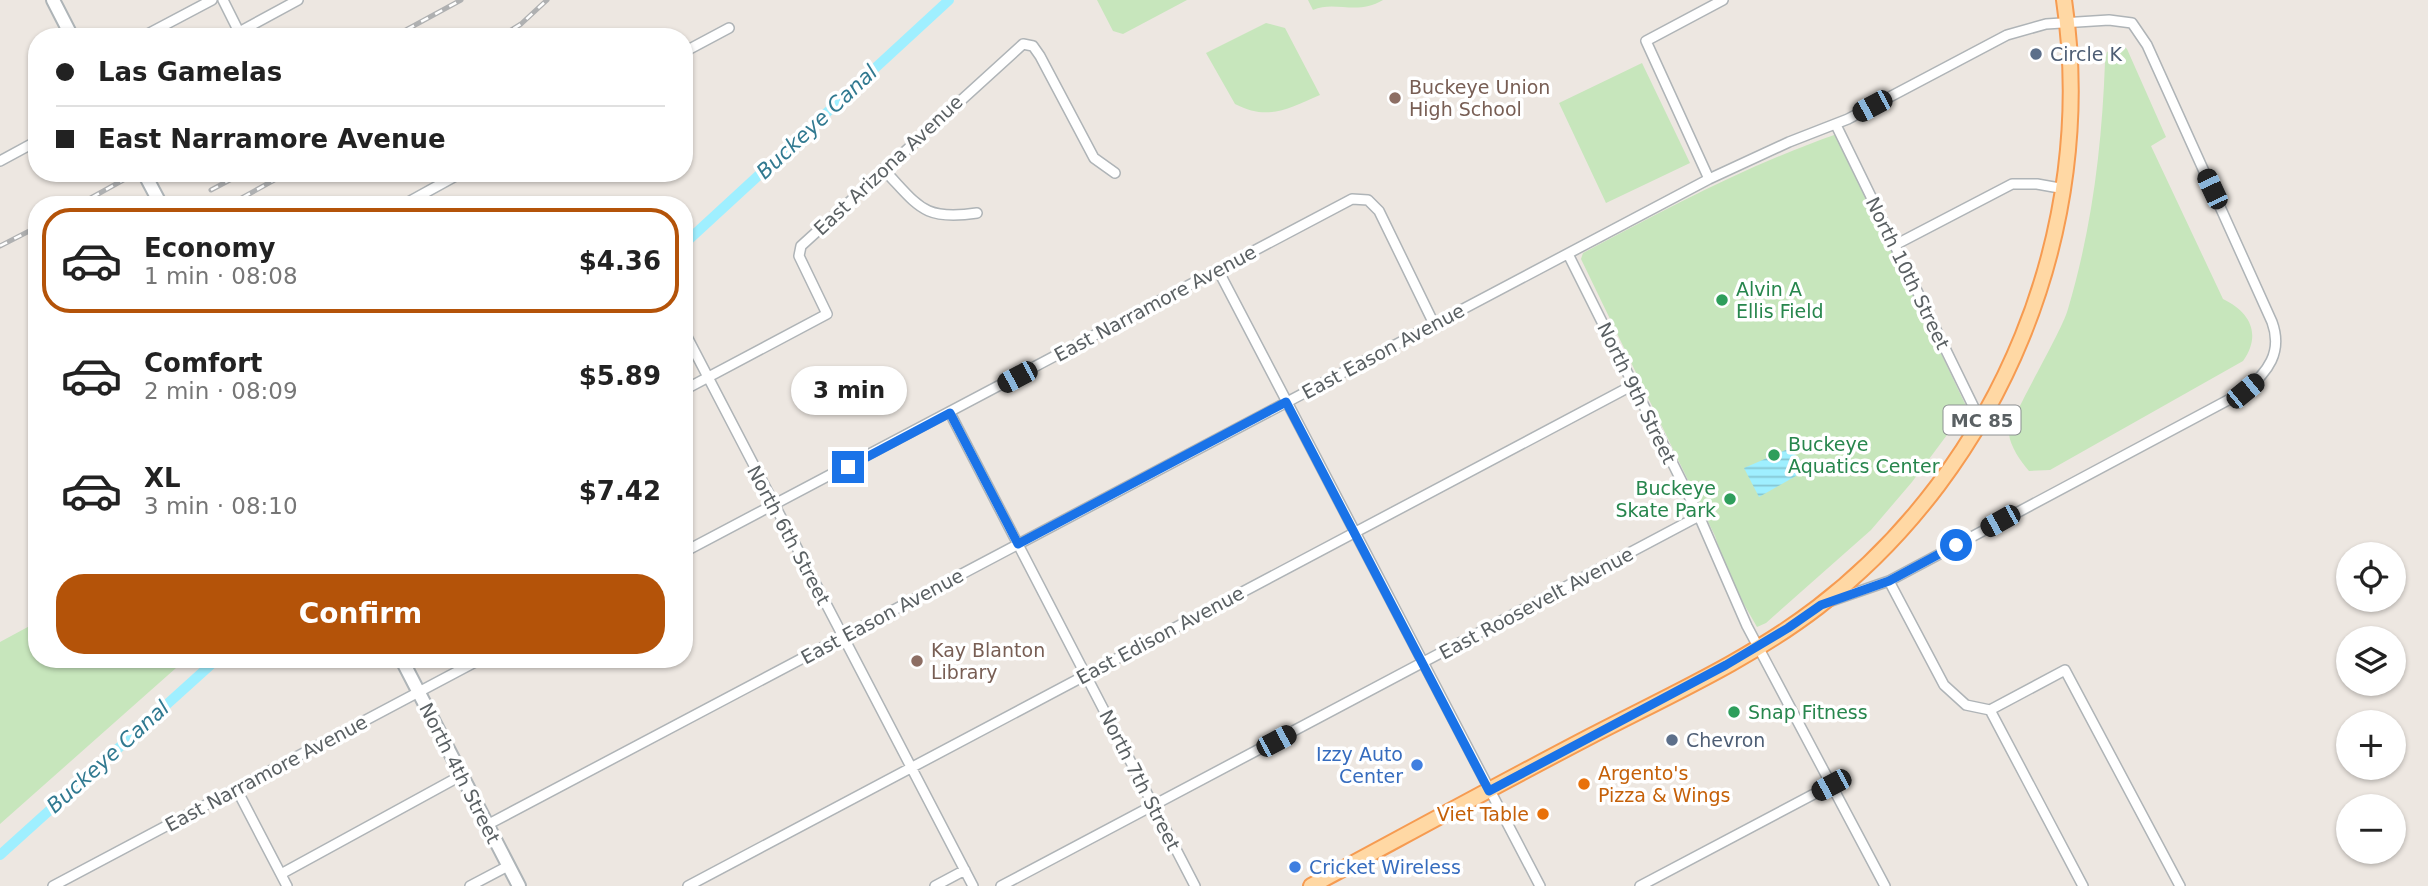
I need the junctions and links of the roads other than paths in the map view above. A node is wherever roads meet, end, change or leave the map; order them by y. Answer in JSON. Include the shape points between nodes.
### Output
{"nodes":[{"id":1,"x":53,"y":0,"type":"edge"},
{"id":2,"x":212,"y":0,"type":"edge"},
{"id":3,"x":223,"y":0,"type":"edge"},
{"id":4,"x":298,"y":0,"type":"edge"},
{"id":5,"x":1723,"y":0,"type":"edge"},
{"id":6,"x":2064,"y":0,"type":"edge"},
{"id":7,"x":2068,"y":23,"type":"junction"},
{"id":8,"x":67,"y":28,"type":"edge"},
{"id":9,"x":159,"y":28,"type":"edge"},
{"id":10,"x":233,"y":28,"type":"edge"},
{"id":11,"x":246,"y":28,"type":"edge"},
{"id":12,"x":729,"y":28,"type":"dead end"},
{"id":13,"x":693,"y":47,"type":"edge"},
{"id":14,"x":1836,"y":125,"type":"junction"},
{"id":15,"x":28,"y":146,"type":"edge"},
{"id":16,"x":0,"y":161,"type":"edge"},
{"id":17,"x":883,"y":169,"type":"junction"},
{"id":18,"x":1115,"y":173,"type":"dead end"},
{"id":19,"x":1709,"y":179,"type":"junction"},
{"id":20,"x":445,"y":182,"type":"edge"},
{"id":21,"x":2065,"y":189,"type":"junction"},
{"id":22,"x":419,"y":196,"type":"edge"},
{"id":23,"x":977,"y":213,"type":"dead end"},
{"id":24,"x":1895,"y":245,"type":"junction"},
{"id":25,"x":1568,"y":254,"type":"junction"},
{"id":26,"x":1218,"y":270,"type":"junction"},
{"id":27,"x":1434,"y":324,"type":"junction"},
{"id":28,"x":693,"y":349,"type":"edge"},
{"id":29,"x":707,"y":378,"type":"junction"},
{"id":30,"x":693,"y":385,"type":"edge"},
{"id":31,"x":1633,"y":385,"type":"junction"},
{"id":32,"x":1286,"y":402,"type":"junction"},
{"id":33,"x":950,"y":413,"type":"junction"},
{"id":34,"x":1981,"y":422,"type":"junction"},
{"id":35,"x":774,"y":505,"type":"junction"},
{"id":36,"x":1699,"y":516,"type":"junction"},
{"id":37,"x":1356,"y":532,"type":"junction"},
{"id":38,"x":1018,"y":544,"type":"junction"},
{"id":39,"x":693,"y":547,"type":"edge"},
{"id":40,"x":1889,"y":581,"type":"junction"},
{"id":41,"x":1821,"y":605,"type":"junction"},
{"id":42,"x":843,"y":637,"type":"junction"},
{"id":43,"x":1758,"y":647,"type":"junction"},
{"id":44,"x":1423,"y":663,"type":"junction"},
{"id":45,"x":405,"y":668,"type":"edge"},
{"id":46,"x":464,"y":668,"type":"edge"},
{"id":47,"x":1086,"y":675,"type":"junction"},
{"id":48,"x":418,"y":692,"type":"junction"},
{"id":49,"x":1990,"y":710,"type":"junction"},
{"id":50,"x":912,"y":767,"type":"junction"},
{"id":51,"x":462,"y":775,"type":"junction"},
{"id":52,"x":1831,"y":785,"type":"junction"},
{"id":53,"x":237,"y":790,"type":"junction"},
{"id":54,"x":1489,"y":791,"type":"junction"},
{"id":55,"x":1154,"y":806,"type":"junction"},
{"id":56,"x":487,"y":825,"type":"junction"},
{"id":57,"x":508,"y":866,"type":"junction"},
{"id":58,"x":965,"y":870,"type":"junction"},
{"id":59,"x":281,"y":874,"type":"junction"},
{"id":60,"x":58,"y":885,"type":"edge"},
{"id":61,"x":287,"y":886,"type":"edge"},
{"id":62,"x":470,"y":886,"type":"edge"},
{"id":63,"x":519,"y":886,"type":"edge"},
{"id":64,"x":688,"y":886,"type":"edge"},
{"id":65,"x":935,"y":886,"type":"edge"},
{"id":66,"x":973,"y":886,"type":"edge"},
{"id":67,"x":1001,"y":886,"type":"edge"},
{"id":68,"x":1195,"y":886,"type":"edge"},
{"id":69,"x":1311,"y":886,"type":"edge"},
{"id":70,"x":1540,"y":886,"type":"edge"},
{"id":71,"x":1640,"y":886,"type":"edge"},
{"id":72,"x":1885,"y":886,"type":"edge"},
{"id":73,"x":2083,"y":886,"type":"edge"},
{"id":74,"x":2180,"y":886,"type":"edge"}],
"edges":[{"from":1,"to":8,"type":"street"},
{"from":2,"to":9,"type":"street"},
{"from":3,"to":10,"type":"street"},
{"from":4,"to":11,"type":"street"},
{"from":5,"to":19,"type":"street","via":[[1646,41]]},
{"from":6,"to":7,"type":"main road","number":"MC 85"},
{"from":7,"to":14,"type":"street","name":"East Eason Avenue","via":[[2007,35]]},
{"from":7,"to":21,"type":"main road","number":"MC 85","via":[[2073,117]]},
{"from":7,"to":40,"type":"street","name":"East Eason Avenue","via":[[2122,20],[2132,23],[2141,34],[2272,322],[2277,335],[2274,358],[2245,391]]},
{"from":12,"to":13,"type":"street"},
{"from":14,"to":19,"type":"street","name":"East Eason Avenue"},
{"from":14,"to":24,"type":"street","name":"North 10th Street"},
{"from":15,"to":16,"type":"street"},
{"from":17,"to":18,"type":"street","name":"East Arizona Avenue","via":[[1028,42],[1040,56],[1094,158]]},
{"from":17,"to":23,"type":"street","via":[[930,213]]},
{"from":17,"to":29,"type":"street","name":"East Arizona Avenue","via":[[799,250],[827,314]]},
{"from":19,"to":25,"type":"street","name":"East Eason Avenue"},
{"from":20,"to":22,"type":"street"},
{"from":21,"to":24,"type":"street","via":[[2012,184]]},
{"from":21,"to":34,"type":"main road","number":"MC 85","via":[[2039,294],[2013,360]]},
{"from":24,"to":34,"type":"street","name":"North 10th Street"},
{"from":25,"to":27,"type":"street","name":"East Eason Avenue"},
{"from":25,"to":31,"type":"street","name":"North 9th Street"},
{"from":26,"to":27,"type":"street","name":"East Narramore Avenue","via":[[1352,199],[1368,200],[1379,211]]},
{"from":26,"to":32,"type":"street"},
{"from":26,"to":33,"type":"street","name":"East Narramore Avenue"},
{"from":27,"to":32,"type":"street","name":"East Eason Avenue"},
{"from":28,"to":29,"type":"street","name":"North 6th Street"},
{"from":29,"to":30,"type":"street","name":"East Arizona Avenue"},
{"from":29,"to":35,"type":"street","name":"North 6th Street"},
{"from":31,"to":36,"type":"street","name":"North 9th Street"},
{"from":31,"to":37,"type":"street","name":"East Edison Avenue"},
{"from":32,"to":37,"type":"street"},
{"from":32,"to":38,"type":"street","name":"East Eason Avenue"},
{"from":33,"to":35,"type":"street","name":"East Narramore Avenue"},
{"from":33,"to":38,"type":"street","name":"North 7th Street"},
{"from":34,"to":41,"type":"main road","number":"MC 85","via":[[1916,513]]},
{"from":35,"to":39,"type":"street","name":"East Narramore Avenue"},
{"from":35,"to":42,"type":"street","name":"North 6th Street"},
{"from":36,"to":43,"type":"street","name":"North 9th Street"},
{"from":36,"to":44,"type":"street","name":"East Roosevelt Avenue"},
{"from":37,"to":44,"type":"street"},
{"from":37,"to":47,"type":"street","name":"East Edison Avenue"},
{"from":38,"to":42,"type":"street","name":"East Eason Avenue"},
{"from":38,"to":47,"type":"street","name":"North 7th Street"},
{"from":40,"to":41,"type":"street"},
{"from":40,"to":49,"type":"street","via":[[1944,685],[1966,705]]},
{"from":41,"to":43,"type":"main road","number":"MC 85"},
{"from":42,"to":50,"type":"street","name":"North 6th Street"},
{"from":42,"to":56,"type":"street","name":"East Eason Avenue"},
{"from":43,"to":52,"type":"street","name":"North 9th Street"},
{"from":43,"to":54,"type":"main road","number":"MC 85"},
{"from":44,"to":54,"type":"street"},
{"from":44,"to":55,"type":"street","name":"East Roosevelt Avenue"},
{"from":45,"to":48,"type":"street","name":"North 4th Street"},
{"from":46,"to":48,"type":"street","name":"East Narramore Avenue"},
{"from":47,"to":50,"type":"street","name":"East Edison Avenue"},
{"from":47,"to":55,"type":"street","name":"North 7th Street"},
{"from":48,"to":51,"type":"street","name":"North 4th Street"},
{"from":48,"to":53,"type":"street","name":"East Narramore Avenue"},
{"from":49,"to":73,"type":"street"},
{"from":49,"to":74,"type":"street","via":[[2065,670]]},
{"from":50,"to":58,"type":"street","name":"North 6th Street"},
{"from":50,"to":64,"type":"street","name":"East Edison Avenue"},
{"from":51,"to":56,"type":"street","name":"North 4th Street"},
{"from":51,"to":59,"type":"street"},
{"from":52,"to":71,"type":"street"},
{"from":52,"to":72,"type":"street","name":"North 9th Street"},
{"from":53,"to":59,"type":"street"},
{"from":53,"to":60,"type":"street","name":"East Narramore Avenue"},
{"from":54,"to":69,"type":"main road","number":"MC 85"},
{"from":54,"to":70,"type":"street"},
{"from":55,"to":67,"type":"street","name":"East Roosevelt Avenue"},
{"from":55,"to":68,"type":"street","name":"North 7th Street"},
{"from":56,"to":57,"type":"street","name":"North 4th Street"},
{"from":57,"to":62,"type":"street"},
{"from":57,"to":63,"type":"street","name":"North 4th Street"},
{"from":58,"to":65,"type":"street"},
{"from":58,"to":66,"type":"street","name":"North 6th Street"},
{"from":59,"to":61,"type":"street"}]}
